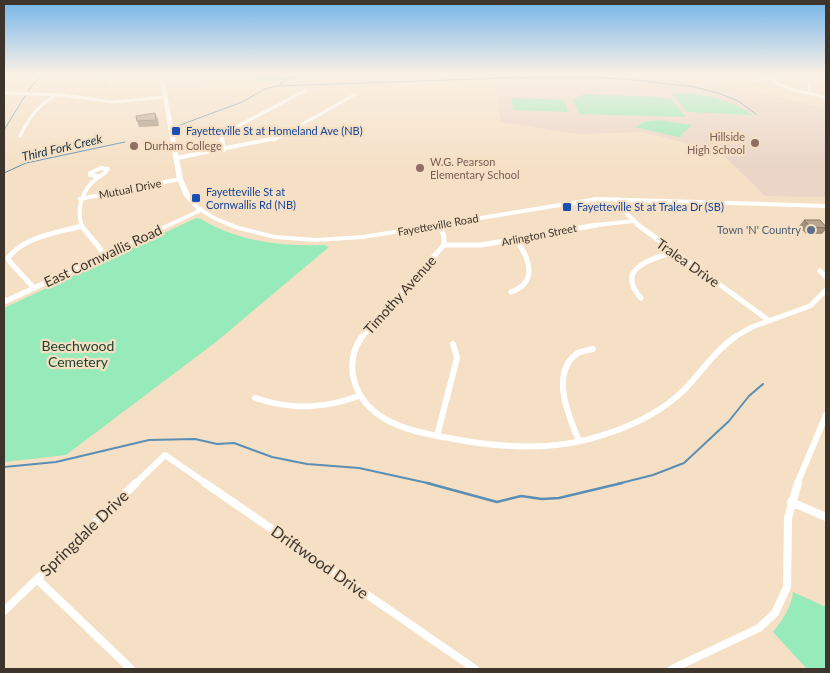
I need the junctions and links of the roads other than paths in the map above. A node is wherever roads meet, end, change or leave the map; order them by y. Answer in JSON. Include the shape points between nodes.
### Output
{"nodes":[{"id":1,"x":39,"y":104,"type":"edge"},
{"id":2,"x":166,"y":104,"type":"edge"},
{"id":3,"x":280,"y":104,"type":"edge"},
{"id":4,"x":337,"y":104,"type":"edge"},
{"id":5,"x":20,"y":136,"type":"dead end"},
{"id":6,"x":224,"y":150,"type":"junction"},
{"id":7,"x":176,"y":158,"type":"junction"},
{"id":8,"x":97,"y":176,"type":"dead end"},
{"id":9,"x":180,"y":179,"type":"junction"},
{"id":10,"x":80,"y":199,"type":"junction"},
{"id":11,"x":617,"y":199,"type":"junction"},
{"id":12,"x":826,"y":206,"type":"edge"},
{"id":13,"x":201,"y":210,"type":"junction"},
{"id":14,"x":634,"y":221,"type":"junction"},
{"id":15,"x":439,"y":225,"type":"junction"},
{"id":16,"x":82,"y":226,"type":"junction"},
{"id":17,"x":516,"y":239,"type":"junction"},
{"id":18,"x":444,"y":244,"type":"junction"},
{"id":19,"x":674,"y":252,"type":"junction"},
{"id":20,"x":104,"y":256,"type":"junction"},
{"id":21,"x":820,"y":272,"type":"dead end"},
{"id":22,"x":826,"y":277,"type":"edge"},
{"id":23,"x":34,"y":288,"type":"junction"},
{"id":24,"x":826,"y":290,"type":"edge"},
{"id":25,"x":511,"y":292,"type":"dead end"},
{"id":26,"x":641,"y":298,"type":"dead end"},
{"id":27,"x":4,"y":302,"type":"edge"},
{"id":28,"x":767,"y":319,"type":"junction"},
{"id":29,"x":453,"y":344,"type":"dead end"},
{"id":30,"x":593,"y":349,"type":"dead end"},
{"id":31,"x":359,"y":396,"type":"junction"},
{"id":32,"x":255,"y":398,"type":"dead end"},
{"id":33,"x":826,"y":415,"type":"edge"},
{"id":34,"x":437,"y":436,"type":"junction"},
{"id":35,"x":579,"y":441,"type":"junction"},
{"id":36,"x":165,"y":455,"type":"joint"},
{"id":37,"x":791,"y":502,"type":"junction"},
{"id":38,"x":826,"y":517,"type":"edge"},
{"id":39,"x":37,"y":579,"type":"junction"},
{"id":40,"x":4,"y":611,"type":"edge"},
{"id":41,"x":131,"y":669,"type":"edge"},
{"id":42,"x":475,"y":669,"type":"edge"},
{"id":43,"x":672,"y":669,"type":"edge"}],
"edges":[{"from":1,"to":5,"type":"street"},
{"from":2,"to":7,"type":"main road","name":"Fayetteville Road"},
{"from":3,"to":6,"type":"street","via":[[226,132],[221,138]]},
{"from":4,"to":6,"type":"street","via":[[280,137]]},
{"from":6,"to":7,"type":"street"},
{"from":7,"to":9,"type":"main road","name":"Fayetteville Road"},
{"from":8,"to":10,"type":"street"},
{"from":9,"to":10,"type":"street","name":"Mutual Drive"},
{"from":9,"to":13,"type":"main road","name":"Fayetteville Road","via":[[187,196]]},
{"from":10,"to":16,"type":"street","via":[[78,210]]},
{"from":11,"to":12,"type":"main road","name":"Fayetteville Road"},
{"from":11,"to":14,"type":"street","name":"Tralea Drive"},
{"from":11,"to":15,"type":"main road","name":"Fayetteville Road","via":[[591,200]]},
{"from":13,"to":15,"type":"main road","name":"Fayetteville Road","via":[[237,228],[293,239],[357,238]]},
{"from":13,"to":20,"type":"main road","name":"East Cornwallis Road"},
{"from":14,"to":17,"type":"street","name":"Arlington Street"},
{"from":14,"to":19,"type":"street","name":"Tralea Drive"},
{"from":15,"to":18,"type":"street","name":"Timothy Avenue"},
{"from":16,"to":20,"type":"street"},
{"from":16,"to":23,"type":"street","via":[[24,244],[11,253],[10,262]]},
{"from":17,"to":18,"type":"street","name":"Arlington Street","via":[[475,246]]},
{"from":17,"to":25,"type":"street","via":[[526,255],[529,270],[522,288]]},
{"from":18,"to":31,"type":"street","name":"Timothy Avenue","via":[[360,339],[352,370]]},
{"from":19,"to":26,"type":"street","via":[[649,261],[634,271],[632,287]]},
{"from":19,"to":28,"type":"street","name":"Tralea Drive"},
{"from":20,"to":23,"type":"main road","name":"East Cornwallis Road"},
{"from":21,"to":22,"type":"street"},
{"from":23,"to":27,"type":"main road","name":"East Cornwallis Road"},
{"from":24,"to":28,"type":"street","via":[[810,306]]},
{"from":28,"to":35,"type":"street","via":[[733,338],[680,393],[654,413],[613,432]]},
{"from":29,"to":34,"type":"street","via":[[456,358]]},
{"from":30,"to":35,"type":"street","via":[[578,353],[568,364],[563,377],[565,407]]},
{"from":31,"to":32,"type":"street","via":[[338,404],[304,409],[278,406]]},
{"from":31,"to":34,"type":"street","via":[[391,424]]},
{"from":33,"to":37,"type":"street"},
{"from":34,"to":35,"type":"street","via":[[504,446],[557,445]]},
{"from":36,"to":39,"type":"street","name":"Springdale Drive"},
{"from":36,"to":42,"type":"street","name":"Driftwood Drive"},
{"from":37,"to":38,"type":"street"},
{"from":37,"to":43,"type":"street","via":[[786,536],[787,587],[775,612],[759,628]]},
{"from":39,"to":40,"type":"street","name":"Springdale Drive"},
{"from":39,"to":41,"type":"street"}]}
